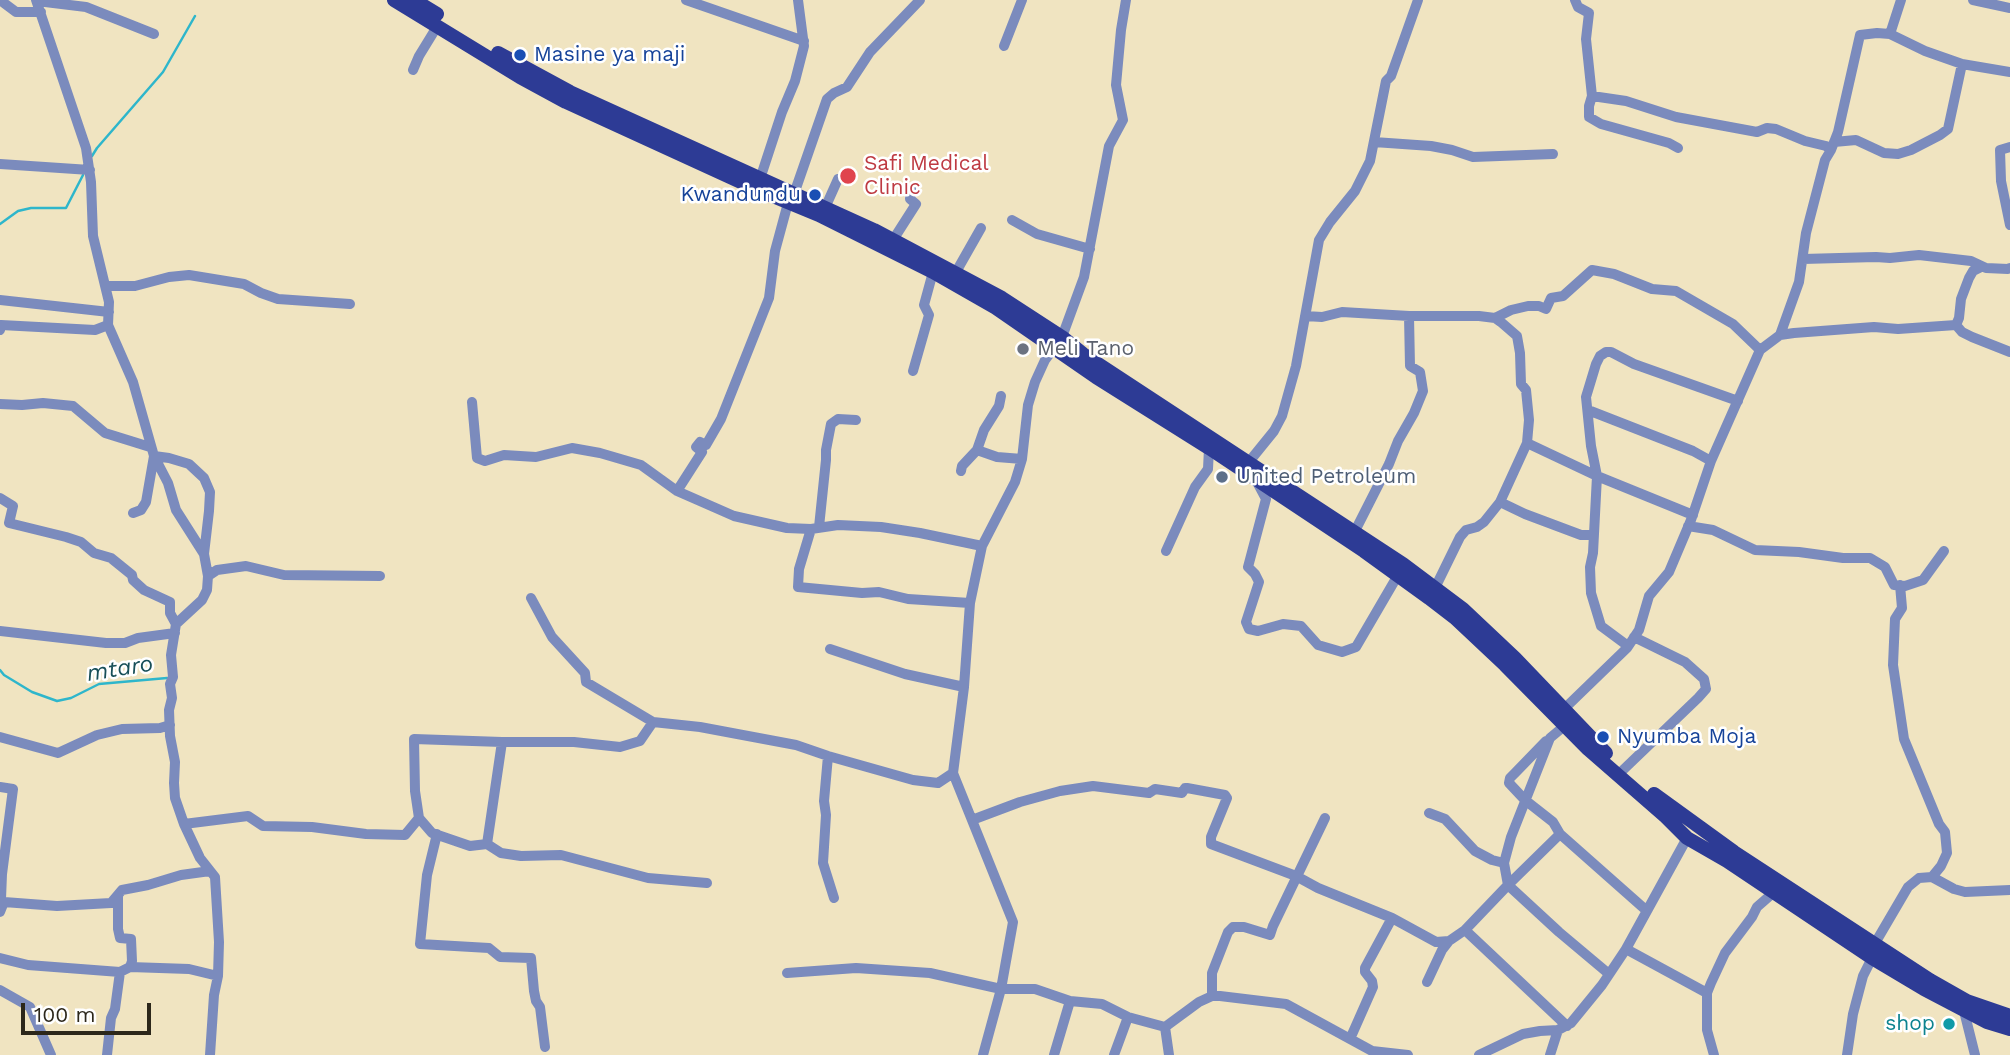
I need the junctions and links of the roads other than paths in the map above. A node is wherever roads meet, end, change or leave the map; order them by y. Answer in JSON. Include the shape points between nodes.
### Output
{"nodes":[{"id":1,"x":1,"y":0,"type":"edge"},
{"id":2,"x":37,"y":0,"type":"edge"},
{"id":3,"x":686,"y":0,"type":"edge"},
{"id":4,"x":798,"y":0,"type":"edge"},
{"id":5,"x":920,"y":0,"type":"edge"},
{"id":6,"x":1022,"y":0,"type":"edge"},
{"id":7,"x":1126,"y":0,"type":"edge"},
{"id":8,"x":1418,"y":0,"type":"edge"},
{"id":9,"x":1575,"y":0,"type":"edge"},
{"id":10,"x":1902,"y":0,"type":"edge"},
{"id":11,"x":1973,"y":0,"type":"edge"},
{"id":12,"x":403,"y":1,"type":"edge"},
{"id":13,"x":2010,"y":8,"type":"edge"},
{"id":14,"x":41,"y":12,"type":"junction"},
{"id":15,"x":438,"y":25,"type":"junction"},
{"id":16,"x":153,"y":34,"type":"dead end"},
{"id":17,"x":1890,"y":34,"type":"junction"},
{"id":18,"x":804,"y":41,"type":"junction"},
{"id":19,"x":1004,"y":46,"type":"dead end"},
{"id":20,"x":1962,"y":64,"type":"junction"},
{"id":21,"x":413,"y":70,"type":"dead end"},
{"id":22,"x":2010,"y":72,"type":"edge"},
{"id":23,"x":1592,"y":96,"type":"junction"},
{"id":24,"x":1374,"y":142,"type":"junction"},
{"id":25,"x":1833,"y":146,"type":"junction"},
{"id":26,"x":2010,"y":147,"type":"edge"},
{"id":27,"x":1678,"y":148,"type":"dead end"},
{"id":28,"x":1553,"y":155,"type":"dead end"},
{"id":29,"x":0,"y":164,"type":"edge"},
{"id":30,"x":90,"y":170,"type":"junction"},
{"id":31,"x":760,"y":179,"type":"junction"},
{"id":32,"x":838,"y":179,"type":"dead end"},
{"id":33,"x":911,"y":188,"type":"dead end"},
{"id":34,"x":791,"y":199,"type":"junction"},
{"id":35,"x":825,"y":208,"type":"junction"},
{"id":36,"x":1012,"y":220,"type":"dead end"},
{"id":37,"x":2010,"y":225,"type":"edge"},
{"id":38,"x":981,"y":228,"type":"dead end"},
{"id":39,"x":893,"y":240,"type":"junction"},
{"id":40,"x":1090,"y":249,"type":"junction"},
{"id":41,"x":1803,"y":259,"type":"junction"},
{"id":42,"x":1981,"y":267,"type":"junction"},
{"id":43,"x":2010,"y":268,"type":"edge"},
{"id":44,"x":933,"y":272,"type":"junction"},
{"id":45,"x":956,"y":272,"type":"junction"},
{"id":46,"x":106,"y":286,"type":"junction"},
{"id":47,"x":978,"y":291,"type":"junction"},
{"id":48,"x":0,"y":300,"type":"edge"},
{"id":49,"x":350,"y":304,"type":"dead end"},
{"id":50,"x":109,"y":312,"type":"junction"},
{"id":51,"x":1305,"y":316,"type":"junction"},
{"id":52,"x":1409,"y":316,"type":"junction"},
{"id":53,"x":1495,"y":318,"type":"junction"},
{"id":54,"x":108,"y":325,"type":"junction"},
{"id":55,"x":1955,"y":325,"type":"junction"},
{"id":56,"x":0,"y":327,"type":"edge"},
{"id":57,"x":1780,"y":335,"type":"junction"},
{"id":58,"x":1058,"y":343,"type":"junction"},
{"id":59,"x":1760,"y":350,"type":"junction"},
{"id":60,"x":2010,"y":352,"type":"edge"},
{"id":61,"x":913,"y":371,"type":"dead end"},
{"id":62,"x":1001,"y":396,"type":"dead end"},
{"id":63,"x":1738,"y":401,"type":"junction"},
{"id":64,"x":472,"y":402,"type":"dead end"},
{"id":65,"x":0,"y":404,"type":"edge"},
{"id":66,"x":1588,"y":410,"type":"junction"},
{"id":67,"x":856,"y":421,"type":"dead end"},
{"id":68,"x":1527,"y":443,"type":"junction"},
{"id":69,"x":1209,"y":448,"type":"junction"},
{"id":70,"x":977,"y":450,"type":"junction"},
{"id":71,"x":152,"y":452,"type":"junction"},
{"id":72,"x":1023,"y":459,"type":"junction"},
{"id":73,"x":1711,"y":461,"type":"junction"},
{"id":74,"x":1245,"y":467,"type":"junction"},
{"id":75,"x":961,"y":471,"type":"dead end"},
{"id":76,"x":1597,"y":477,"type":"junction"},
{"id":77,"x":1256,"y":481,"type":"junction"},
{"id":78,"x":677,"y":491,"type":"junction"},
{"id":79,"x":0,"y":498,"type":"edge"},
{"id":80,"x":1500,"y":502,"type":"junction"},
{"id":81,"x":133,"y":513,"type":"dead end"},
{"id":82,"x":1693,"y":514,"type":"junction"},
{"id":83,"x":1688,"y":526,"type":"junction"},
{"id":84,"x":815,"y":528,"type":"junction"},
{"id":85,"x":1354,"y":533,"type":"junction"},
{"id":86,"x":1593,"y":535,"type":"junction"},
{"id":87,"x":982,"y":546,"type":"junction"},
{"id":88,"x":1166,"y":551,"type":"dead end"},
{"id":89,"x":1944,"y":551,"type":"dead end"},
{"id":90,"x":204,"y":554,"type":"junction"},
{"id":91,"x":1398,"y":575,"type":"junction"},
{"id":92,"x":208,"y":576,"type":"junction"},
{"id":93,"x":380,"y":576,"type":"dead end"},
{"id":94,"x":1900,"y":585,"type":"junction"},
{"id":95,"x":1435,"y":588,"type":"junction"},
{"id":96,"x":531,"y":598,"type":"dead end"},
{"id":97,"x":970,"y":603,"type":"junction"},
{"id":98,"x":176,"y":628,"type":"junction"},
{"id":99,"x":0,"y":631,"type":"edge"},
{"id":100,"x":1631,"y":641,"type":"junction"},
{"id":101,"x":830,"y":649,"type":"dead end"},
{"id":102,"x":964,"y":687,"type":"junction"},
{"id":103,"x":1567,"y":718,"type":"junction"},
{"id":104,"x":653,"y":722,"type":"junction"},
{"id":105,"x":170,"y":725,"type":"junction"},
{"id":106,"x":0,"y":737,"type":"edge"},
{"id":107,"x":1550,"y":738,"type":"junction"},
{"id":108,"x":502,"y":742,"type":"junction"},
{"id":109,"x":828,"y":756,"type":"junction"},
{"id":110,"x":1623,"y":770,"type":"junction"},
{"id":111,"x":953,"y":773,"type":"junction"},
{"id":112,"x":0,"y":787,"type":"edge"},
{"id":113,"x":1525,"y":800,"type":"junction"},
{"id":114,"x":1429,"y":813,"type":"dead end"},
{"id":115,"x":419,"y":818,"type":"junction"},
{"id":116,"x":1325,"y":818,"type":"dead end"},
{"id":117,"x":972,"y":820,"type":"junction"},
{"id":118,"x":184,"y":824,"type":"junction"},
{"id":119,"x":437,"y":834,"type":"junction"},
{"id":120,"x":1560,"y":834,"type":"junction"},
{"id":121,"x":1687,"y":838,"type":"junction"},
{"id":122,"x":487,"y":844,"type":"junction"},
{"id":123,"x":1504,"y":863,"type":"junction"},
{"id":124,"x":210,"y":871,"type":"junction"},
{"id":125,"x":1296,"y":876,"type":"junction"},
{"id":126,"x":1932,"y":877,"type":"junction"},
{"id":127,"x":707,"y":883,"type":"dead end"},
{"id":128,"x":1508,"y":885,"type":"junction"},
{"id":129,"x":2010,"y":890,"type":"edge"},
{"id":130,"x":1773,"y":892,"type":"junction"},
{"id":131,"x":118,"y":897,"type":"junction"},
{"id":132,"x":834,"y":898,"type":"dead end"},
{"id":133,"x":2,"y":907,"type":"edge"},
{"id":134,"x":1647,"y":911,"type":"junction"},
{"id":135,"x":1392,"y":918,"type":"junction"},
{"id":136,"x":1465,"y":930,"type":"junction"},
{"id":137,"x":1449,"y":941,"type":"junction"},
{"id":138,"x":1626,"y":949,"type":"junction"},
{"id":139,"x":1873,"y":951,"type":"junction"},
{"id":140,"x":0,"y":958,"type":"edge"},
{"id":141,"x":125,"y":969,"type":"junction"},
{"id":142,"x":787,"y":973,"type":"dead end"},
{"id":143,"x":1609,"y":974,"type":"junction"},
{"id":144,"x":218,"y":976,"type":"junction"},
{"id":145,"x":1427,"y":982,"type":"dead end"},
{"id":146,"x":1001,"y":989,"type":"junction"},
{"id":147,"x":0,"y":990,"type":"edge"},
{"id":148,"x":1707,"y":993,"type":"junction"},
{"id":149,"x":1212,"y":996,"type":"junction"},
{"id":150,"x":1070,"y":1001,"type":"junction"},
{"id":151,"x":1966,"y":1006,"type":"junction"},
{"id":152,"x":2010,"y":1016,"type":"edge"},
{"id":153,"x":1128,"y":1017,"type":"junction"},
{"id":154,"x":1165,"y":1027,"type":"junction"},
{"id":155,"x":1562,"y":1028,"type":"junction"},
{"id":156,"x":2010,"y":1029,"type":"edge"},
{"id":157,"x":1350,"y":1039,"type":"junction"},
{"id":158,"x":545,"y":1047,"type":"dead end"},
{"id":159,"x":1372,"y":1053,"type":"edge"},
{"id":160,"x":51,"y":1055,"type":"edge"},
{"id":161,"x":107,"y":1055,"type":"edge"},
{"id":162,"x":210,"y":1055,"type":"edge"},
{"id":163,"x":983,"y":1055,"type":"edge"},
{"id":164,"x":1054,"y":1055,"type":"edge"},
{"id":165,"x":1114,"y":1055,"type":"edge"},
{"id":166,"x":1169,"y":1055,"type":"edge"},
{"id":167,"x":1408,"y":1055,"type":"edge"},
{"id":168,"x":1479,"y":1055,"type":"edge"},
{"id":169,"x":1550,"y":1055,"type":"edge"},
{"id":170,"x":1714,"y":1055,"type":"edge"},
{"id":171,"x":1847,"y":1055,"type":"edge"},
{"id":172,"x":1975,"y":1055,"type":"edge"}],
"edges":[{"from":1,"to":14,"type":"street","via":[[16,12]]},
{"from":2,"to":14,"type":"street"},
{"from":2,"to":16,"type":"street","via":[[86,7]]},
{"from":3,"to":18,"type":"street"},
{"from":4,"to":18,"type":"street"},
{"from":5,"to":34,"type":"street","via":[[870,52],[847,87],[827,99]]},
{"from":6,"to":19,"type":"street"},
{"from":7,"to":40,"type":"street","via":[[1115,85],[1123,120],[1109,146]]},
{"from":8,"to":24,"type":"street","via":[[1386,81]]},
{"from":9,"to":23,"type":"street","via":[[1589,13],[1586,39]]},
{"from":10,"to":17,"type":"street"},
{"from":11,"to":13,"type":"street"},
{"from":12,"to":15,"type":"main road"},
{"from":12,"to":31,"type":"main road","via":[[570,92]]},
{"from":14,"to":30,"type":"street"},
{"from":15,"to":21,"type":"street"},
{"from":15,"to":34,"type":"main road","via":[[566,102]]},
{"from":17,"to":20,"type":"street"},
{"from":17,"to":25,"type":"street","via":[[1860,35]]},
{"from":18,"to":31,"type":"street","via":[[795,81]]},
{"from":20,"to":22,"type":"street"},
{"from":20,"to":25,"type":"street","via":[[1948,129],[1940,135],[1898,153],[1884,153],[1856,140]]},
{"from":23,"to":25,"type":"street","via":[[1757,132],[1776,129]]},
{"from":23,"to":27,"type":"street","via":[[1589,117]]},
{"from":24,"to":28,"type":"street","via":[[1431,146],[1473,157]]},
{"from":24,"to":51,"type":"street","via":[[1355,191],[1319,240]]},
{"from":25,"to":41,"type":"street","via":[[1825,160]]},
{"from":26,"to":37,"type":"street","via":[[2000,150]]},
{"from":29,"to":30,"type":"street"},
{"from":30,"to":46,"type":"street","via":[[93,236]]},
{"from":31,"to":34,"type":"main road"},
{"from":32,"to":35,"type":"street"},
{"from":33,"to":39,"type":"street","via":[[910,199],[916,204]]},
{"from":34,"to":35,"type":"main road"},
{"from":34,"to":44,"type":"main road"},
{"from":34,"to":78,"type":"street","via":[[775,251],[769,299],[721,419],[706,445],[699,442],[696,447],[702,452]]},
{"from":35,"to":39,"type":"main road"},
{"from":36,"to":40,"type":"street","via":[[1037,234]]},
{"from":38,"to":45,"type":"street"},
{"from":39,"to":45,"type":"main road"},
{"from":40,"to":58,"type":"street"},
{"from":41,"to":42,"type":"street","via":[[1919,254],[1971,261]]},
{"from":41,"to":57,"type":"street"},
{"from":42,"to":43,"type":"street"},
{"from":42,"to":55,"type":"street","via":[[1969,278]]},
{"from":44,"to":47,"type":"main road"},
{"from":44,"to":61,"type":"street","via":[[924,305],[929,315]]},
{"from":45,"to":47,"type":"main road"},
{"from":46,"to":49,"type":"street","via":[[135,286],[189,275],[244,284],[278,299]]},
{"from":46,"to":50,"type":"street"},
{"from":47,"to":58,"type":"main road","via":[[996,308]]},
{"from":48,"to":50,"type":"street"},
{"from":50,"to":54,"type":"street"},
{"from":51,"to":52,"type":"street","via":[[1342,312]]},
{"from":51,"to":74,"type":"street","via":[[1282,416]]},
{"from":52,"to":53,"type":"street"},
{"from":52,"to":85,"type":"street","via":[[1409,366],[1420,372],[1423,391]]},
{"from":53,"to":59,"type":"street","via":[[1528,306],[1546,309],[1551,298],[1563,296],[1592,270],[1652,289],[1676,291],[1732,324]]},
{"from":53,"to":68,"type":"street","via":[[1517,336],[1529,420]]},
{"from":54,"to":56,"type":"street","via":[[95,330]]},
{"from":54,"to":71,"type":"street","via":[[133,383]]},
{"from":55,"to":57,"type":"street"},
{"from":55,"to":60,"type":"street"},
{"from":57,"to":59,"type":"street"},
{"from":58,"to":69,"type":"main road"},
{"from":58,"to":72,"type":"street","via":[[1045,360],[1028,405]]},
{"from":58,"to":74,"type":"main road","via":[[1083,354]]},
{"from":59,"to":63,"type":"street"},
{"from":62,"to":70,"type":"street"},
{"from":63,"to":66,"type":"street","via":[[1606,352],[1589,384]]},
{"from":63,"to":73,"type":"street"},
{"from":64,"to":78,"type":"street","via":[[477,458],[485,461],[504,454],[536,457],[572,448],[641,465]]},
{"from":65,"to":71,"type":"street","via":[[73,406],[105,433]]},
{"from":66,"to":73,"type":"street"},
{"from":66,"to":76,"type":"street"},
{"from":67,"to":84,"type":"street","via":[[838,419],[831,424]]},
{"from":68,"to":76,"type":"street"},
{"from":68,"to":80,"type":"street"},
{"from":69,"to":74,"type":"main road"},
{"from":69,"to":88,"type":"street","via":[[1208,469]]},
{"from":70,"to":72,"type":"street"},
{"from":70,"to":75,"type":"street"},
{"from":71,"to":81,"type":"street","via":[[146,502]]},
{"from":71,"to":90,"type":"street","via":[[176,510]]},
{"from":71,"to":90,"type":"street","via":[[188,464],[204,478],[210,492]]},
{"from":72,"to":87,"type":"street"},
{"from":73,"to":82,"type":"street"},
{"from":74,"to":77,"type":"main road"},
{"from":74,"to":85,"type":"main road"},
{"from":76,"to":82,"type":"street"},
{"from":76,"to":86,"type":"street"},
{"from":77,"to":91,"type":"main road"},
{"from":77,"to":91,"type":"street","via":[[1266,499],[1248,567],[1259,582],[1246,622],[1249,629],[1301,626],[1318,645],[1342,652],[1356,647]]},
{"from":78,"to":84,"type":"street","via":[[734,516],[787,528]]},
{"from":79,"to":98,"type":"street","via":[[13,506],[9,523],[81,542],[94,553],[111,558],[144,590],[170,602]]},
{"from":80,"to":86,"type":"street","via":[[1581,535]]},
{"from":80,"to":95,"type":"street","via":[[1484,522],[1460,537]]},
{"from":82,"to":83,"type":"street"},
{"from":83,"to":94,"type":"street","via":[[1713,530],[1755,550],[1870,558]]},
{"from":83,"to":100,"type":"street","via":[[1669,572],[1649,596]]},
{"from":84,"to":87,"type":"street","via":[[881,527]]},
{"from":84,"to":97,"type":"street","via":[[799,569],[799,587]]},
{"from":85,"to":95,"type":"main road"},
{"from":86,"to":100,"type":"street","via":[[1591,593],[1597,616],[1605,631]]},
{"from":87,"to":97,"type":"street"},
{"from":89,"to":94,"type":"street","via":[[1923,580]]},
{"from":90,"to":92,"type":"street"},
{"from":91,"to":103,"type":"main road","via":[[1455,618]]},
{"from":92,"to":93,"type":"street","via":[[217,570],[246,566],[284,575]]},
{"from":92,"to":98,"type":"street","via":[[202,600]]},
{"from":94,"to":126,"type":"street","via":[[1902,608],[1895,619],[1893,664],[1904,739],[1945,832],[1947,853]]},
{"from":95,"to":103,"type":"main road","via":[[1497,642]]},
{"from":96,"to":104,"type":"street","via":[[552,638],[585,673],[586,682]]},
{"from":97,"to":102,"type":"street"},
{"from":98,"to":99,"type":"street","via":[[125,643]]},
{"from":98,"to":105,"type":"street"},
{"from":100,"to":103,"type":"street"},
{"from":100,"to":110,"type":"street","via":[[1685,662],[1704,679],[1706,689]]},
{"from":101,"to":102,"type":"street","via":[[905,674]]},
{"from":102,"to":111,"type":"street"},
{"from":103,"to":107,"type":"street"},
{"from":103,"to":110,"type":"main road"},
{"from":103,"to":121,"type":"main road","via":[[1588,748]]},
{"from":104,"to":108,"type":"street","via":[[640,741],[620,747]]},
{"from":104,"to":109,"type":"street","via":[[796,745]]},
{"from":105,"to":106,"type":"street","via":[[97,735],[58,753]]},
{"from":105,"to":118,"type":"street","via":[[175,798]]},
{"from":107,"to":113,"type":"street"},
{"from":107,"to":113,"type":"street","via":[[1510,778],[1509,783]]},
{"from":108,"to":115,"type":"street","via":[[414,739]]},
{"from":108,"to":122,"type":"street"},
{"from":109,"to":111,"type":"street","via":[[913,780],[938,783]]},
{"from":109,"to":132,"type":"street","via":[[824,863]]},
{"from":110,"to":139,"type":"main road"},
{"from":111,"to":117,"type":"street"},
{"from":112,"to":133,"type":"street","via":[[13,789]]},
{"from":113,"to":120,"type":"street","via":[[1553,822]]},
{"from":113,"to":123,"type":"street"},
{"from":114,"to":123,"type":"street","via":[[1445,819],[1475,851]]},
{"from":115,"to":118,"type":"street","via":[[405,835],[263,826],[248,816]]},
{"from":115,"to":119,"type":"street"},
{"from":116,"to":125,"type":"street"},
{"from":117,"to":125,"type":"street","via":[[1020,802],[1093,786],[1149,793],[1155,789],[1182,793],[1187,788],[1227,798],[1212,844]]},
{"from":117,"to":146,"type":"street","via":[[1013,922]]},
{"from":118,"to":124,"type":"street"},
{"from":119,"to":122,"type":"street","via":[[470,846]]},
{"from":119,"to":158,"type":"street","via":[[427,875],[420,944],[489,948],[500,957],[531,958]]},
{"from":120,"to":128,"type":"street"},
{"from":120,"to":134,"type":"street"},
{"from":121,"to":130,"type":"main road"},
{"from":121,"to":134,"type":"street"},
{"from":122,"to":127,"type":"street","via":[[501,853],[561,855],[648,878]]},
{"from":123,"to":128,"type":"street"},
{"from":124,"to":131,"type":"street","via":[[122,890]]},
{"from":124,"to":144,"type":"street","via":[[215,877]]},
{"from":125,"to":135,"type":"street"},
{"from":125,"to":149,"type":"street","via":[[1270,935],[1244,927],[1228,932],[1212,973]]},
{"from":126,"to":129,"type":"street","via":[[1965,892]]},
{"from":126,"to":139,"type":"street","via":[[1919,878],[1908,887]]},
{"from":128,"to":136,"type":"street"},
{"from":128,"to":143,"type":"street"},
{"from":130,"to":139,"type":"main road"},
{"from":130,"to":148,"type":"street","via":[[1725,953]]},
{"from":131,"to":133,"type":"street","via":[[111,903]]},
{"from":131,"to":141,"type":"street","via":[[120,938],[131,939],[132,961]]},
{"from":134,"to":138,"type":"street"},
{"from":135,"to":137,"type":"street","via":[[1436,942]]},
{"from":135,"to":157,"type":"street","via":[[1365,968],[1373,986]]},
{"from":136,"to":137,"type":"street"},
{"from":136,"to":155,"type":"street"},
{"from":137,"to":145,"type":"street"},
{"from":138,"to":143,"type":"street"},
{"from":138,"to":148,"type":"street"},
{"from":139,"to":151,"type":"main road"},
{"from":139,"to":171,"type":"street","via":[[1853,1014]]},
{"from":140,"to":141,"type":"street","via":[[28,965]]},
{"from":141,"to":144,"type":"street","via":[[189,969]]},
{"from":141,"to":161,"type":"street","via":[[111,1018]]},
{"from":142,"to":146,"type":"street","via":[[856,968],[930,973]]},
{"from":143,"to":155,"type":"street","via":[[1571,1023]]},
{"from":144,"to":162,"type":"street"},
{"from":146,"to":150,"type":"street","via":[[1035,989]]},
{"from":146,"to":163,"type":"street"},
{"from":147,"to":160,"type":"street","via":[[30,1007]]},
{"from":148,"to":170,"type":"street","via":[[1707,1030]]},
{"from":149,"to":154,"type":"street"},
{"from":149,"to":157,"type":"street","via":[[1286,1004]]},
{"from":150,"to":153,"type":"street","via":[[1102,1004]]},
{"from":150,"to":164,"type":"street"},
{"from":151,"to":152,"type":"main road"},
{"from":151,"to":156,"type":"main road","via":[[1987,1022]]},
{"from":151,"to":172,"type":"street"},
{"from":153,"to":154,"type":"street"},
{"from":153,"to":165,"type":"street"},
{"from":154,"to":166,"type":"street"},
{"from":155,"to":168,"type":"street","via":[[1523,1034]]},
{"from":155,"to":169,"type":"street"},
{"from":157,"to":159,"type":"street"},
{"from":159,"to":167,"type":"street"}]}
